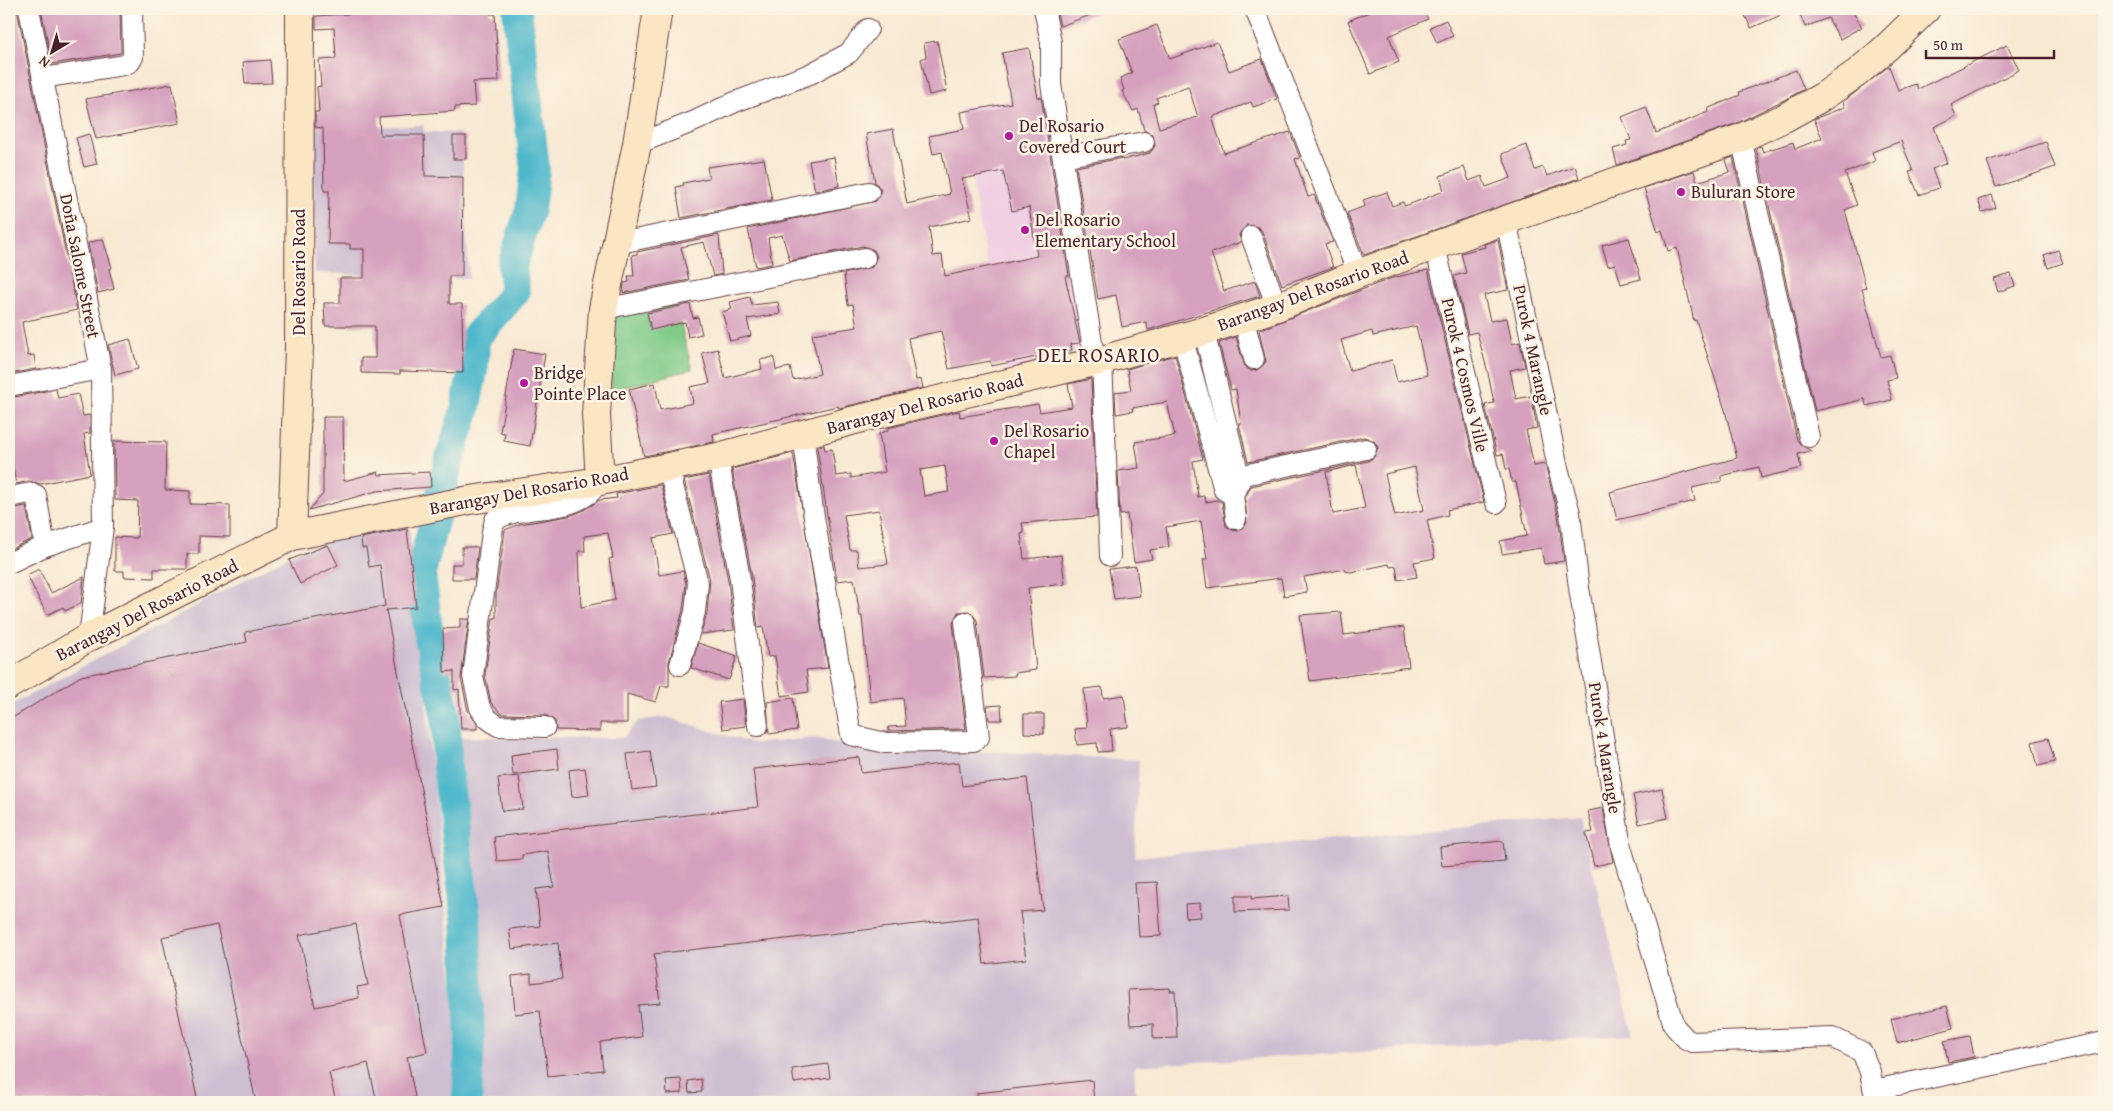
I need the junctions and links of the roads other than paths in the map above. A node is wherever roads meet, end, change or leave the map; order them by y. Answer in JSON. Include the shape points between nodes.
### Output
{"nodes":[{"id":1,"x":29,"y":9,"type":"edge"},
{"id":2,"x":132,"y":9,"type":"edge"},
{"id":3,"x":300,"y":9,"type":"edge"},
{"id":4,"x":658,"y":9,"type":"edge"},
{"id":5,"x":1044,"y":9,"type":"edge"},
{"id":6,"x":1255,"y":9,"type":"edge"},
{"id":7,"x":1926,"y":9,"type":"edge"},
{"id":8,"x":868,"y":29,"type":"dead end"},
{"id":9,"x":43,"y":78,"type":"junction"},
{"id":10,"x":1741,"y":138,"type":"junction"},
{"id":11,"x":1144,"y":142,"type":"dead end"},
{"id":12,"x":637,"y":144,"type":"junction"},
{"id":13,"x":1063,"y":156,"type":"junction"},
{"id":14,"x":869,"y":192,"type":"dead end"},
{"id":15,"x":1506,"y":220,"type":"junction"},
{"id":16,"x":1252,"y":236,"type":"dead end"},
{"id":17,"x":615,"y":244,"type":"junction"},
{"id":18,"x":1435,"y":246,"type":"junction"},
{"id":19,"x":865,"y":258,"type":"dead end"},
{"id":20,"x":1358,"y":274,"type":"junction"},
{"id":21,"x":1277,"y":307,"type":"junction"},
{"id":22,"x":603,"y":309,"type":"junction"},
{"id":23,"x":1243,"y":317,"type":"junction"},
{"id":24,"x":1193,"y":334,"type":"junction"},
{"id":25,"x":1254,"y":359,"type":"dead end"},
{"id":26,"x":1098,"y":361,"type":"junction"},
{"id":27,"x":101,"y":369,"type":"junction"},
{"id":28,"x":9,"y":386,"type":"edge"},
{"id":29,"x":803,"y":434,"type":"junction"},
{"id":30,"x":1809,"y":437,"type":"dead end"},
{"id":31,"x":1366,"y":449,"type":"dead end"},
{"id":32,"x":718,"y":457,"type":"junction"},
{"id":33,"x":668,"y":466,"type":"junction"},
{"id":34,"x":600,"y":481,"type":"junction"},
{"id":35,"x":1236,"y":486,"type":"junction"},
{"id":36,"x":9,"y":497,"type":"edge"},
{"id":37,"x":1496,"y":503,"type":"dead end"},
{"id":38,"x":1236,"y":519,"type":"dead end"},
{"id":39,"x":103,"y":527,"type":"junction"},
{"id":40,"x":292,"y":536,"type":"junction"},
{"id":41,"x":45,"y":546,"type":"junction"},
{"id":42,"x":1110,"y":556,"type":"dead end"},
{"id":43,"x":9,"y":563,"type":"edge"},
{"id":44,"x":965,"y":622,"type":"dead end"},
{"id":45,"x":89,"y":637,"type":"junction"},
{"id":46,"x":680,"y":666,"type":"dead end"},
{"id":47,"x":9,"y":685,"type":"edge"},
{"id":48,"x":758,"y":726,"type":"dead end"},
{"id":49,"x":545,"y":727,"type":"dead end"},
{"id":50,"x":2104,"y":1042,"type":"edge"},
{"id":51,"x":1875,"y":1096,"type":"edge"}],
"edges":[{"from":1,"to":9,"type":"street","name":"Doña Salome Street"},
{"from":2,"to":9,"type":"street","via":[[133,57],[130,62]]},
{"from":3,"to":40,"type":"main road","name":"Del Rosario Road","via":[[299,348]]},
{"from":4,"to":12,"type":"main road"},
{"from":5,"to":13,"type":"street","via":[[1051,42],[1050,84]]},
{"from":6,"to":20,"type":"street"},
{"from":7,"to":10,"type":"main road","name":"Barangay Del Rosario Road","via":[[1886,48],[1822,97]]},
{"from":8,"to":12,"type":"street","via":[[849,53],[810,74]]},
{"from":9,"to":27,"type":"street","name":"Doña Salome Street"},
{"from":10,"to":15,"type":"main road","name":"Barangay Del Rosario Road"},
{"from":10,"to":30,"type":"street"},
{"from":11,"to":13,"type":"street"},
{"from":12,"to":17,"type":"main road"},
{"from":13,"to":26,"type":"street"},
{"from":14,"to":17,"type":"street"},
{"from":15,"to":18,"type":"main road","name":"Barangay Del Rosario Road"},
{"from":15,"to":51,"type":"street","name":"Purok 4 Marangle","via":[[1570,513],[1621,847],[1674,1026],[1692,1042],[1832,1037],[1862,1052]]},
{"from":16,"to":21,"type":"street"},
{"from":17,"to":22,"type":"main road"},
{"from":18,"to":20,"type":"main road","name":"Barangay Del Rosario Road"},
{"from":18,"to":37,"type":"street","name":"Purok 4 Cosmos Ville"},
{"from":19,"to":22,"type":"street"},
{"from":20,"to":21,"type":"main road","name":"Barangay Del Rosario Road"},
{"from":21,"to":23,"type":"main road","name":"Barangay Del Rosario Road"},
{"from":22,"to":34,"type":"main road","via":[[596,414]]},
{"from":23,"to":24,"type":"main road","name":"Barangay Del Rosario Road"},
{"from":23,"to":25,"type":"street"},
{"from":24,"to":26,"type":"main road","name":"Barangay Del Rosario Road"},
{"from":24,"to":35,"type":"street"},
{"from":26,"to":29,"type":"main road","name":"Barangay Del Rosario Road"},
{"from":26,"to":42,"type":"street"},
{"from":27,"to":28,"type":"street"},
{"from":27,"to":39,"type":"street","name":"Doña Salome Street"},
{"from":29,"to":32,"type":"main road","name":"Barangay Del Rosario Road"},
{"from":29,"to":44,"type":"street","via":[[851,735],[886,743],[978,740]]},
{"from":31,"to":35,"type":"street"},
{"from":32,"to":33,"type":"main road","name":"Barangay Del Rosario Road"},
{"from":32,"to":48,"type":"street","via":[[740,578]]},
{"from":33,"to":34,"type":"main road","name":"Barangay Del Rosario Road"},
{"from":33,"to":46,"type":"street","via":[[698,583],[695,612]]},
{"from":34,"to":40,"type":"main road","name":"Barangay Del Rosario Road","via":[[470,500]]},
{"from":34,"to":49,"type":"street","via":[[588,495],[571,503],[506,514],[495,520],[492,532],[473,676],[480,708],[486,718],[498,726]]},
{"from":35,"to":38,"type":"street"},
{"from":36,"to":41,"type":"street","via":[[36,495]]},
{"from":39,"to":41,"type":"street"},
{"from":39,"to":45,"type":"street","name":"Doña Salome Street"},
{"from":40,"to":45,"type":"main road","name":"Barangay Del Rosario Road"},
{"from":41,"to":43,"type":"street"},
{"from":45,"to":47,"type":"main road","name":"Barangay Del Rosario Road"},
{"from":50,"to":51,"type":"street"}]}
